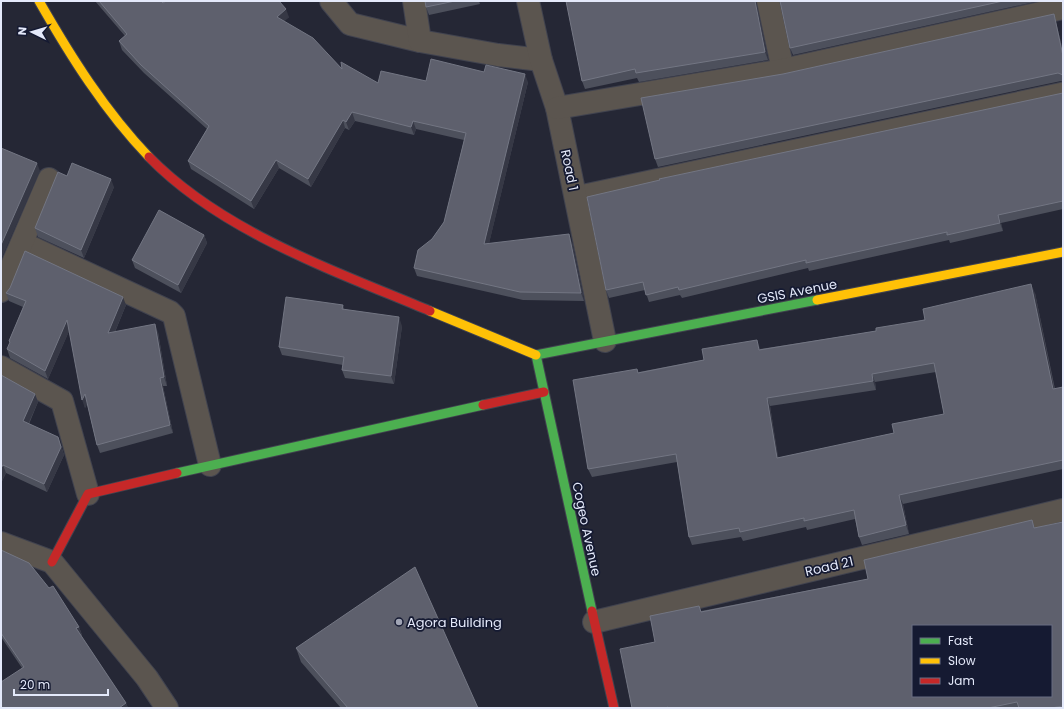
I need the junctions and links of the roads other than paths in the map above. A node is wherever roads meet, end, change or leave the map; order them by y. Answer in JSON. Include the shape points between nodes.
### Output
{"nodes":[{"id":1,"x":39,"y":1,"type":"edge"},
{"id":2,"x":331,"y":1,"type":"edge"},
{"id":3,"x":414,"y":1,"type":"edge"},
{"id":4,"x":528,"y":1,"type":"edge"},
{"id":5,"x":768,"y":1,"type":"edge"},
{"id":6,"x":1063,"y":8,"type":"edge"},
{"id":7,"x":420,"y":41,"type":"junction"},
{"id":8,"x":541,"y":60,"type":"junction"},
{"id":9,"x":782,"y":70,"type":"junction"},
{"id":10,"x":1063,"y":91,"type":"edge"},
{"id":11,"x":557,"y":108,"type":"junction"},
{"id":12,"x":50,"y":179,"type":"dead end"},
{"id":13,"x":575,"y":195,"type":"junction"},
{"id":14,"x":22,"y":242,"type":"junction"},
{"id":15,"x":1063,"y":252,"type":"edge"},
{"id":16,"x":1,"y":291,"type":"edge"},
{"id":17,"x":605,"y":341,"type":"junction"},
{"id":18,"x":536,"y":355,"type":"junction"},
{"id":19,"x":1,"y":367,"type":"edge"},
{"id":20,"x":544,"y":392,"type":"junction"},
{"id":21,"x":210,"y":465,"type":"junction"},
{"id":22,"x":88,"y":494,"type":"junction"},
{"id":23,"x":1063,"y":510,"type":"edge"},
{"id":24,"x":1,"y":543,"type":"edge"},
{"id":25,"x":52,"y":562,"type":"junction"},
{"id":26,"x":594,"y":622,"type":"junction"},
{"id":27,"x":167,"y":708,"type":"edge"},
{"id":28,"x":614,"y":708,"type":"edge"}],
"edges":[{"from":1,"to":18,"type":"street","via":[[62,43],[113,115],[154,163],[202,201],[280,246]]},
{"from":2,"to":7,"type":"street","via":[[350,24]]},
{"from":3,"to":7,"type":"street"},
{"from":4,"to":8,"type":"street","name":"Road 1"},
{"from":5,"to":9,"type":"street"},
{"from":6,"to":9,"type":"street"},
{"from":7,"to":8,"type":"street"},
{"from":8,"to":11,"type":"street","name":"Road 1"},
{"from":9,"to":11,"type":"street"},
{"from":10,"to":13,"type":"lane"},
{"from":11,"to":13,"type":"street","name":"Road 1"},
{"from":12,"to":14,"type":"street"},
{"from":13,"to":17,"type":"street","name":"Road 1"},
{"from":14,"to":16,"type":"street"},
{"from":14,"to":21,"type":"street","via":[[174,316]]},
{"from":15,"to":17,"type":"street","name":"GSIS Avenue"},
{"from":17,"to":18,"type":"street","name":"GSIS Avenue"},
{"from":18,"to":20,"type":"street","name":"Cogeo Avenue"},
{"from":19,"to":22,"type":"street","via":[[62,401]]},
{"from":20,"to":21,"type":"street"},
{"from":20,"to":26,"type":"street","name":"Cogeo Avenue"},
{"from":21,"to":22,"type":"street"},
{"from":22,"to":25,"type":"street"},
{"from":23,"to":26,"type":"street","name":"Road 21"},
{"from":24,"to":25,"type":"street"},
{"from":25,"to":27,"type":"street","via":[[147,678]]},
{"from":26,"to":28,"type":"street","name":"Cogeo Avenue"}]}
